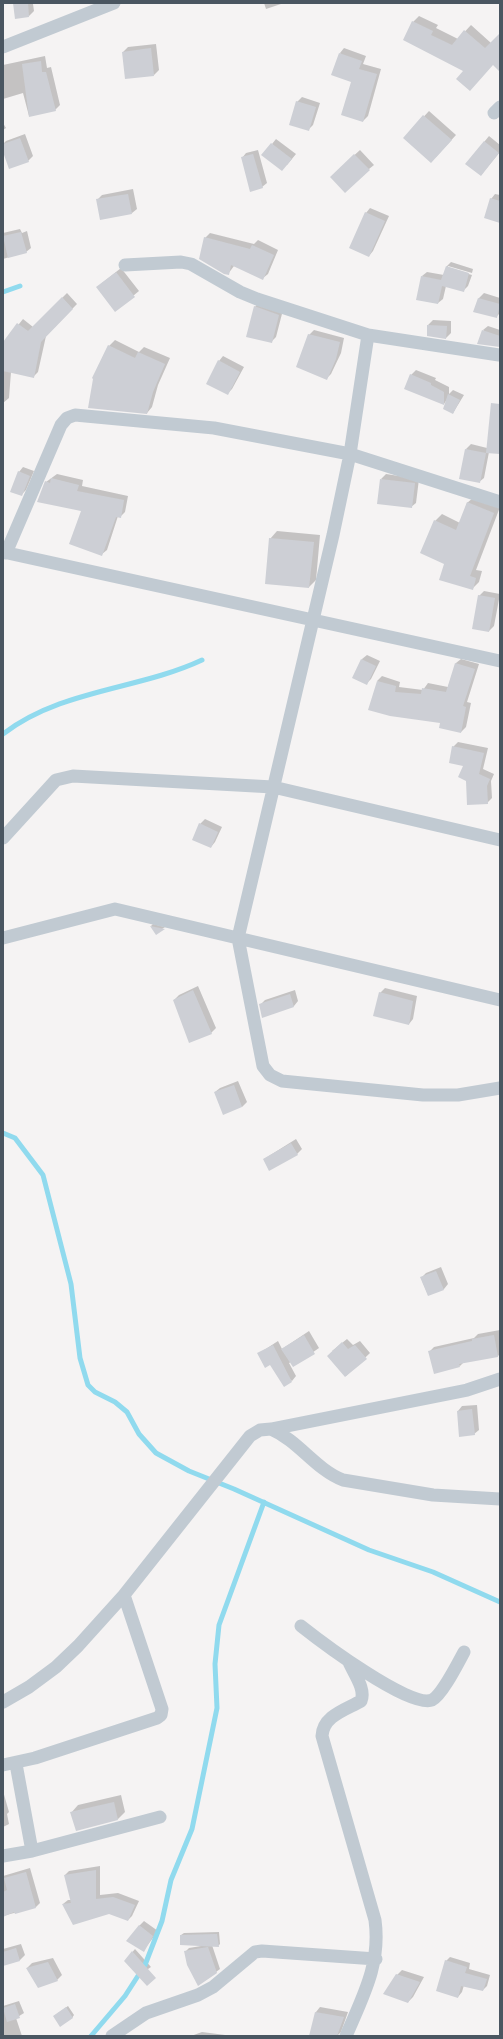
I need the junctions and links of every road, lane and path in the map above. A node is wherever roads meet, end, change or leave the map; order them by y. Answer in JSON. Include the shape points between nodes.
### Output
{"nodes":[{"id":1,"x":114,"y":3,"type":"edge"},
{"id":2,"x":3,"y":46,"type":"edge"},
{"id":3,"x":125,"y":265,"type":"dead end"},
{"id":4,"x":368,"y":335,"type":"junction"},
{"id":5,"x":498,"y":355,"type":"dead end"},
{"id":6,"x":350,"y":454,"type":"junction"},
{"id":7,"x":500,"y":502,"type":"edge"},
{"id":8,"x":5,"y":552,"type":"edge"},
{"id":9,"x":312,"y":619,"type":"junction"},
{"id":10,"x":500,"y":661,"type":"edge"},
{"id":11,"x":273,"y":787,"type":"junction"},
{"id":12,"x":3,"y":838,"type":"edge"},
{"id":13,"x":500,"y":840,"type":"edge"},
{"id":14,"x":3,"y":938,"type":"edge"},
{"id":15,"x":238,"y":938,"type":"junction"},
{"id":16,"x":500,"y":1000,"type":"edge"},
{"id":17,"x":500,"y":1088,"type":"edge"},
{"id":18,"x":500,"y":1379,"type":"edge"},
{"id":19,"x":271,"y":1429,"type":"junction"},
{"id":20,"x":500,"y":1499,"type":"edge"},
{"id":21,"x":124,"y":1594,"type":"junction"},
{"id":22,"x":301,"y":1626,"type":"dead end"},
{"id":23,"x":464,"y":1652,"type":"dead end"},
{"id":24,"x":348,"y":1662,"type":"junction"},
{"id":25,"x":3,"y":1702,"type":"edge"},
{"id":26,"x":9,"y":1765,"type":"edge"},
{"id":27,"x":160,"y":1817,"type":"dead end"},
{"id":28,"x":32,"y":1851,"type":"junction"},
{"id":29,"x":3,"y":1856,"type":"edge"},
{"id":30,"x":376,"y":1959,"type":"junction"},
{"id":31,"x":112,"y":2036,"type":"edge"},
{"id":32,"x":346,"y":2036,"type":"edge"}],
"edges":[{"from":1,"to":2,"type":"street"},
{"from":3,"to":4,"type":"street","via":[[181,262],[191,264],[240,292]]},
{"from":4,"to":5,"type":"street"},
{"from":4,"to":6,"type":"street"},
{"from":6,"to":7,"type":"street"},
{"from":6,"to":8,"type":"street","via":[[214,428],[74,415],[61,425]]},
{"from":6,"to":9,"type":"street"},
{"from":8,"to":9,"type":"street"},
{"from":9,"to":10,"type":"street"},
{"from":9,"to":11,"type":"street"},
{"from":11,"to":12,"type":"street","via":[[64,777],[56,780]]},
{"from":11,"to":13,"type":"street"},
{"from":11,"to":15,"type":"street"},
{"from":14,"to":15,"type":"street","via":[[115,909]]},
{"from":15,"to":16,"type":"street"},
{"from":15,"to":17,"type":"street","via":[[263,1066],[270,1075],[282,1081],[423,1095],[458,1095]]},
{"from":18,"to":19,"type":"street","via":[[467,1390]]},
{"from":19,"to":20,"type":"street","via":[[283,1434],[332,1476],[343,1480],[433,1495]]},
{"from":19,"to":21,"type":"street","via":[[260,1430],[250,1436]]},
{"from":21,"to":25,"type":"street","via":[[56,1667]]},
{"from":21,"to":26,"type":"street","via":[[162,1709],[161,1715]]},
{"from":22,"to":24,"type":"street"},
{"from":23,"to":24,"type":"street","via":[[437,1696],[425,1701],[409,1696]]},
{"from":24,"to":30,"type":"street","via":[[363,1696],[360,1701],[326,1722],[322,1728],[322,1736],[375,1920],[378,1936]]},
{"from":26,"to":28,"type":"street"},
{"from":27,"to":28,"type":"street"},
{"from":28,"to":29,"type":"street"},
{"from":30,"to":31,"type":"street","via":[[255,1952],[213,1987],[198,1995],[146,2012]]},
{"from":30,"to":32,"type":"street"}]}
